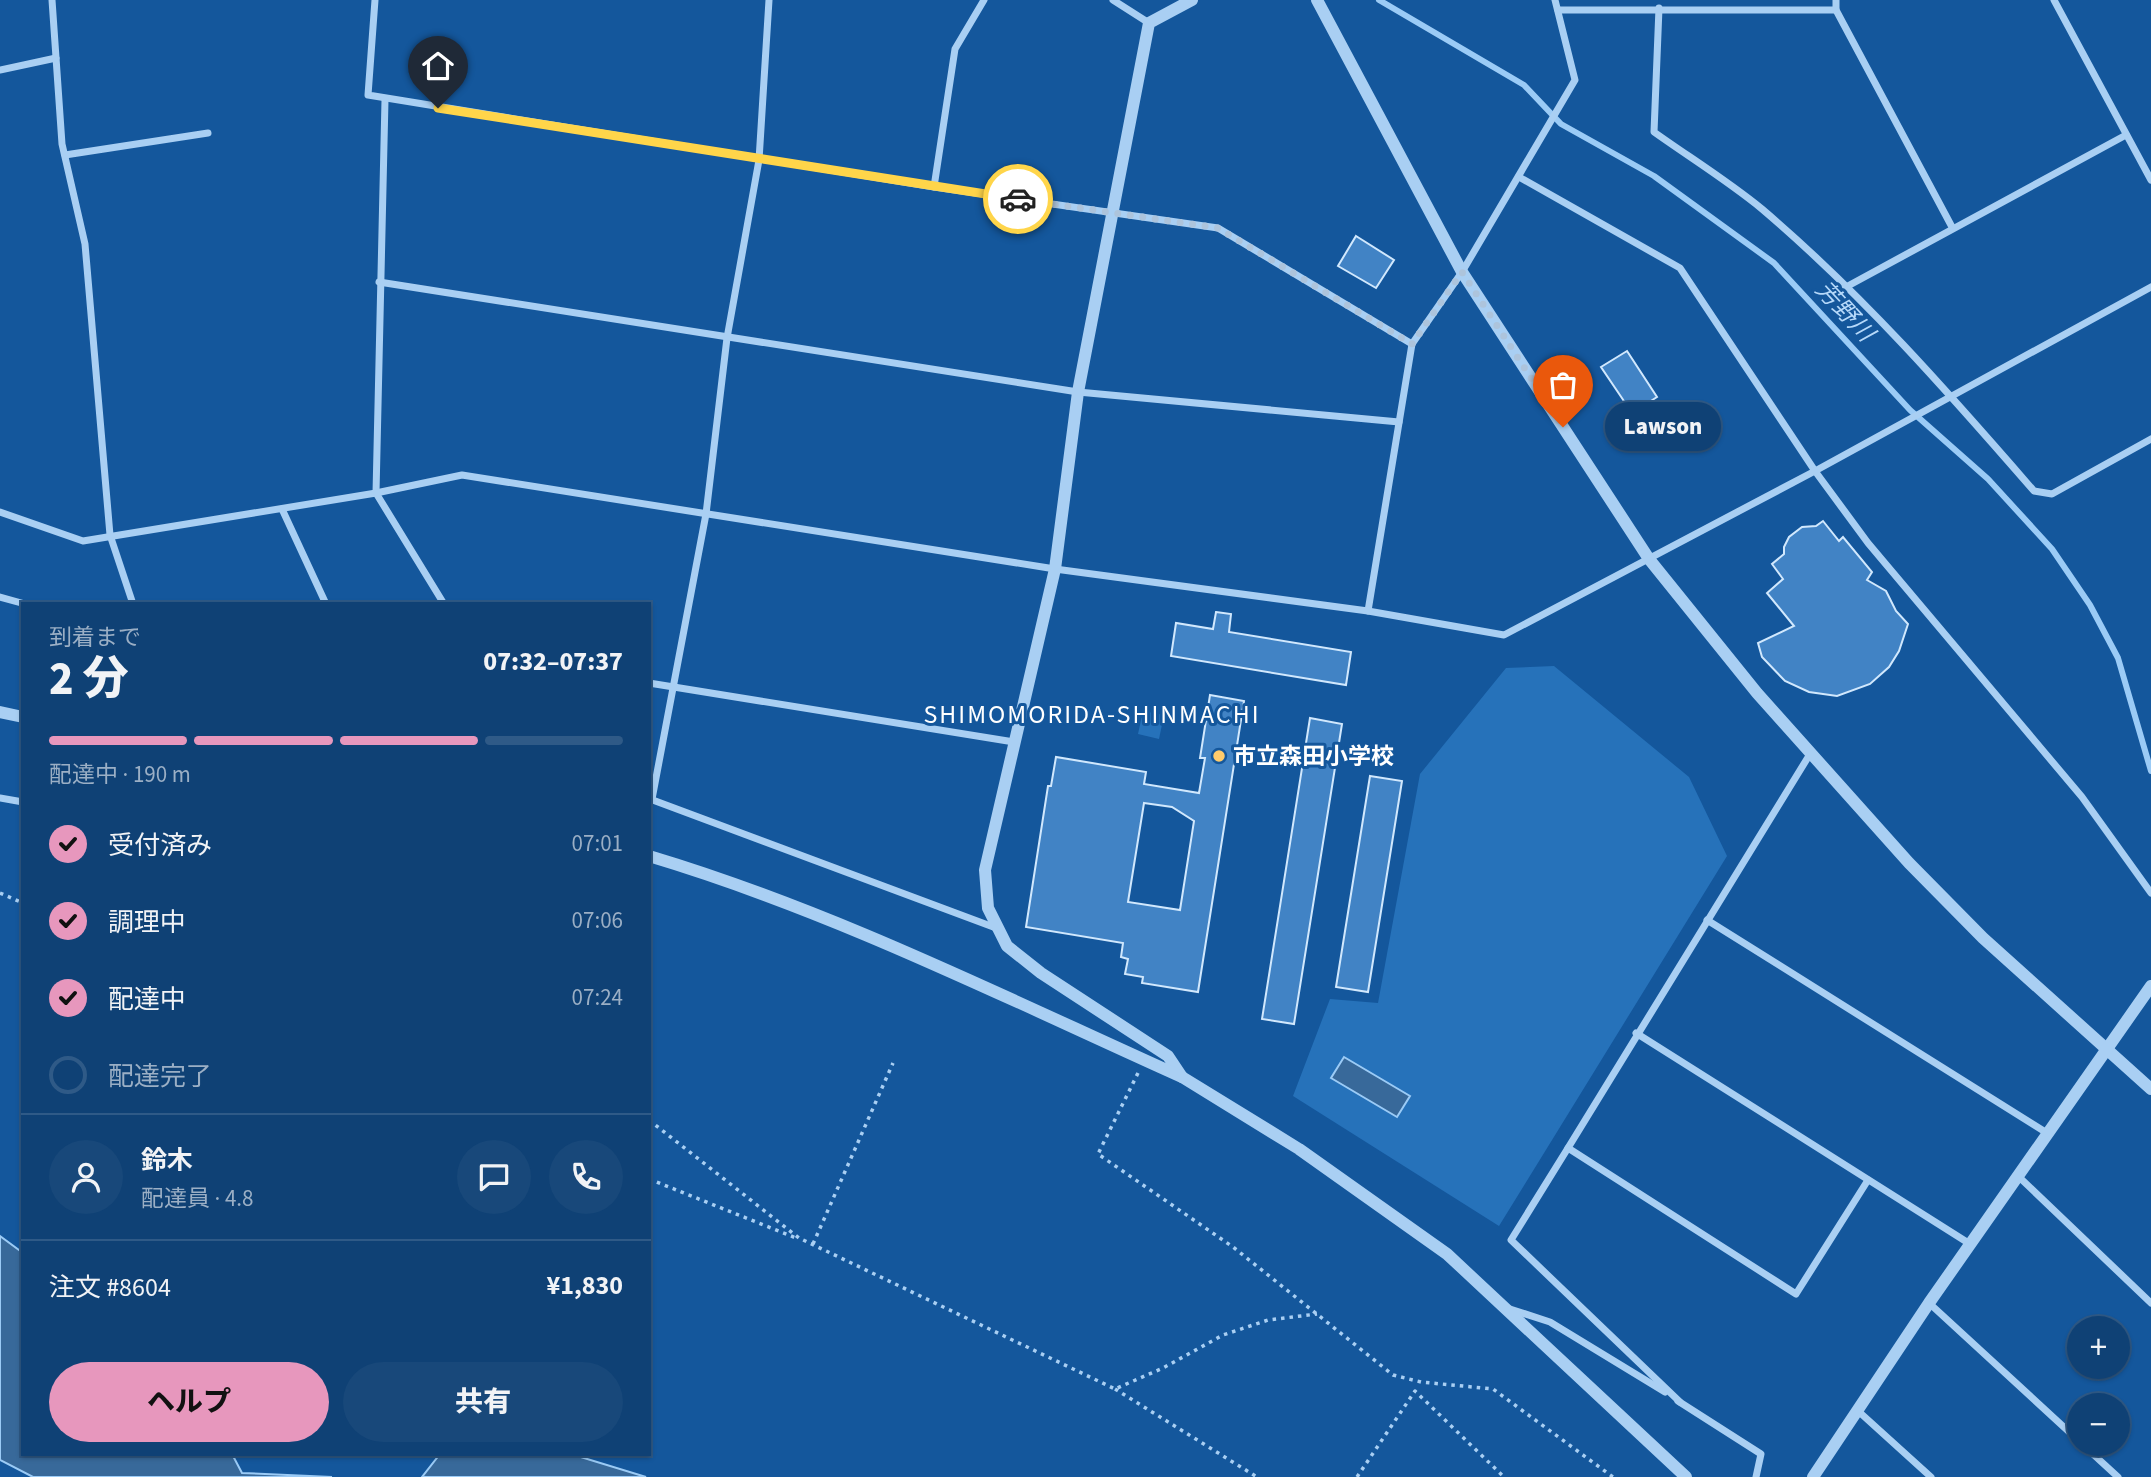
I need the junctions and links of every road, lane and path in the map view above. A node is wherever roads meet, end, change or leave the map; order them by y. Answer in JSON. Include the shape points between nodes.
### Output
{"nodes":[{"id":1,"x":52,"y":0,"type":"edge"},
{"id":2,"x":374,"y":0,"type":"edge"},
{"id":3,"x":769,"y":0,"type":"edge"},
{"id":4,"x":984,"y":0,"type":"edge"},
{"id":5,"x":1112,"y":0,"type":"edge"},
{"id":6,"x":1192,"y":0,"type":"edge"},
{"id":7,"x":1317,"y":0,"type":"edge"},
{"id":8,"x":1555,"y":0,"type":"edge"},
{"id":9,"x":1836,"y":0,"type":"edge"},
{"id":10,"x":2054,"y":0,"type":"edge"},
{"id":11,"x":1659,"y":8,"type":"junction"},
{"id":12,"x":1836,"y":9,"type":"junction"},
{"id":13,"x":1558,"y":10,"type":"junction"},
{"id":14,"x":1149,"y":23,"type":"junction"},
{"id":15,"x":56,"y":58,"type":"junction"},
{"id":16,"x":0,"y":71,"type":"edge"},
{"id":17,"x":385,"y":100,"type":"junction"},
{"id":18,"x":208,"y":133,"type":"dead end"},
{"id":19,"x":2126,"y":135,"type":"junction"},
{"id":20,"x":65,"y":155,"type":"junction"},
{"id":21,"x":759,"y":160,"type":"junction"},
{"id":22,"x":1519,"y":177,"type":"junction"},
{"id":23,"x":2151,"y":180,"type":"edge"},
{"id":24,"x":934,"y":187,"type":"junction"},
{"id":25,"x":1112,"y":212,"type":"junction"},
{"id":26,"x":1952,"y":227,"type":"junction"},
{"id":27,"x":1462,"y":272,"type":"junction"},
{"id":28,"x":380,"y":282,"type":"junction"},
{"id":29,"x":1846,"y":287,"type":"junction"},
{"id":30,"x":2151,"y":287,"type":"edge"},
{"id":31,"x":727,"y":338,"type":"junction"},
{"id":32,"x":1412,"y":344,"type":"junction"},
{"id":33,"x":1078,"y":392,"type":"junction"},
{"id":34,"x":1951,"y":396,"type":"junction"},
{"id":35,"x":1399,"y":422,"type":"junction"},
{"id":36,"x":2151,"y":439,"type":"edge"},
{"id":37,"x":1815,"y":471,"type":"junction"},
{"id":38,"x":376,"y":493,"type":"junction"},
{"id":39,"x":282,"y":509,"type":"junction"},
{"id":40,"x":0,"y":512,"type":"edge"},
{"id":41,"x":706,"y":514,"type":"junction"},
{"id":42,"x":110,"y":535,"type":"junction"},
{"id":43,"x":1649,"y":559,"type":"junction"},
{"id":44,"x":1055,"y":569,"type":"junction"},
{"id":45,"x":0,"y":597,"type":"edge"},
{"id":46,"x":132,"y":602,"type":"edge"},
{"id":47,"x":325,"y":602,"type":"edge"},
{"id":48,"x":443,"y":602,"type":"edge"},
{"id":49,"x":21,"y":603,"type":"edge"},
{"id":50,"x":1368,"y":611,"type":"junction"},
{"id":51,"x":651,"y":683,"type":"edge"},
{"id":52,"x":673,"y":687,"type":"junction"},
{"id":53,"x":0,"y":712,"type":"edge"},
{"id":54,"x":21,"y":717,"type":"edge"},
{"id":55,"x":1014,"y":742,"type":"junction"},
{"id":56,"x":1810,"y":754,"type":"junction"},
{"id":57,"x":0,"y":798,"type":"edge"},
{"id":58,"x":651,"y":799,"type":"edge"},
{"id":59,"x":21,"y":802,"type":"edge"},
{"id":60,"x":651,"y":857,"type":"edge"},
{"id":61,"x":0,"y":893,"type":"edge"},
{"id":62,"x":2151,"y":893,"type":"edge"},
{"id":63,"x":21,"y":902,"type":"edge"},
{"id":64,"x":1707,"y":920,"type":"junction"},
{"id":65,"x":996,"y":928,"type":"junction"},
{"id":66,"x":2151,"y":986,"type":"edge"},
{"id":67,"x":1636,"y":1034,"type":"junction"},
{"id":68,"x":2106,"y":1050,"type":"junction"},
{"id":69,"x":1144,"y":1060,"type":"junction"},
{"id":70,"x":892,"y":1063,"type":"dead end"},
{"id":71,"x":1182,"y":1077,"type":"junction"},
{"id":72,"x":2151,"y":1089,"type":"edge"},
{"id":73,"x":651,"y":1122,"type":"edge"},
{"id":74,"x":2047,"y":1133,"type":"junction"},
{"id":75,"x":1568,"y":1149,"type":"junction"},
{"id":76,"x":2018,"y":1176,"type":"junction"},
{"id":77,"x":651,"y":1180,"type":"edge"},
{"id":78,"x":1868,"y":1180,"type":"junction"},
{"id":79,"x":1970,"y":1244,"type":"junction"},
{"id":80,"x":812,"y":1245,"type":"junction"},
{"id":81,"x":1929,"y":1303,"type":"junction"},
{"id":82,"x":2151,"y":1303,"type":"edge"},
{"id":83,"x":1506,"y":1308,"type":"junction"},
{"id":84,"x":1317,"y":1314,"type":"junction"},
{"id":85,"x":1115,"y":1389,"type":"junction"},
{"id":86,"x":1680,"y":1402,"type":"junction"},
{"id":87,"x":1856,"y":1409,"type":"junction"},
{"id":88,"x":2067,"y":1430,"type":"edge"},
{"id":89,"x":2095,"y":1456,"type":"edge"},
{"id":90,"x":1257,"y":1477,"type":"edge"},
{"id":91,"x":1357,"y":1477,"type":"edge"},
{"id":92,"x":1504,"y":1477,"type":"edge"},
{"id":93,"x":1613,"y":1477,"type":"edge"},
{"id":94,"x":1686,"y":1477,"type":"edge"},
{"id":95,"x":1756,"y":1477,"type":"edge"},
{"id":96,"x":1813,"y":1477,"type":"edge"},
{"id":97,"x":1931,"y":1477,"type":"edge"},
{"id":98,"x":2118,"y":1477,"type":"edge"}],
"edges":[{"from":1,"to":15,"type":"street"},
{"from":2,"to":17,"type":"street","via":[[368,95]]},
{"from":3,"to":21,"type":"street"},
{"from":4,"to":24,"type":"street","via":[[955,48]]},
{"from":5,"to":14,"type":"street"},
{"from":6,"to":14,"type":"street"},
{"from":7,"to":27,"type":"street"},
{"from":8,"to":13,"type":"street"},
{"from":9,"to":12,"type":"street"},
{"from":10,"to":19,"type":"street"},
{"from":11,"to":12,"type":"street"},
{"from":11,"to":13,"type":"street"},
{"from":11,"to":29,"type":"street","via":[[1654,132],[1760,208]]},
{"from":12,"to":26,"type":"street"},
{"from":13,"to":22,"type":"street","via":[[1575,80]]},
{"from":14,"to":25,"type":"street"},
{"from":15,"to":16,"type":"street"},
{"from":15,"to":20,"type":"street"},
{"from":17,"to":21,"type":"street"},
{"from":17,"to":28,"type":"street"},
{"from":18,"to":20,"type":"street"},
{"from":19,"to":23,"type":"street"},
{"from":19,"to":26,"type":"street"},
{"from":20,"to":42,"type":"street","via":[[85,244]]},
{"from":21,"to":24,"type":"street"},
{"from":21,"to":31,"type":"street"},
{"from":22,"to":27,"type":"street"},
{"from":22,"to":37,"type":"street","via":[[1680,268]]},
{"from":24,"to":25,"type":"street"},
{"from":25,"to":32,"type":"street","via":[[1218,228]]},
{"from":25,"to":33,"type":"street"},
{"from":26,"to":29,"type":"street"},
{"from":27,"to":32,"type":"street"},
{"from":27,"to":43,"type":"street"},
{"from":28,"to":31,"type":"street"},
{"from":28,"to":38,"type":"street"},
{"from":29,"to":34,"type":"street"},
{"from":30,"to":34,"type":"street"},
{"from":31,"to":33,"type":"street"},
{"from":31,"to":41,"type":"street"},
{"from":32,"to":35,"type":"street"},
{"from":33,"to":35,"type":"street"},
{"from":33,"to":44,"type":"street"},
{"from":34,"to":36,"type":"street","via":[[2034,491],[2052,494]]},
{"from":34,"to":37,"type":"street"},
{"from":35,"to":50,"type":"street"},
{"from":37,"to":43,"type":"street"},
{"from":37,"to":62,"type":"street","via":[[1868,543],[2082,797]]},
{"from":38,"to":39,"type":"street"},
{"from":38,"to":41,"type":"street","via":[[462,475]]},
{"from":38,"to":48,"type":"street"},
{"from":39,"to":42,"type":"street"},
{"from":39,"to":47,"type":"street"},
{"from":40,"to":42,"type":"street","via":[[83,541]]},
{"from":41,"to":44,"type":"street"},
{"from":41,"to":52,"type":"street"},
{"from":42,"to":46,"type":"street"},
{"from":43,"to":50,"type":"street","via":[[1504,635]]},
{"from":43,"to":56,"type":"street"},
{"from":44,"to":50,"type":"street"},
{"from":44,"to":55,"type":"street"},
{"from":45,"to":49,"type":"street"},
{"from":51,"to":52,"type":"street"},
{"from":52,"to":55,"type":"street"},
{"from":52,"to":58,"type":"street"},
{"from":53,"to":54,"type":"street"},
{"from":55,"to":65,"type":"street","via":[[985,870],[988,908]]},
{"from":56,"to":64,"type":"street"},
{"from":56,"to":68,"type":"street","via":[[1973,929]]},
{"from":57,"to":59,"type":"street"},
{"from":58,"to":65,"type":"street"},
{"from":60,"to":69,"type":"street","via":[[857,933]]},
{"from":61,"to":63,"type":"path"},
{"from":64,"to":67,"type":"street"},
{"from":64,"to":74,"type":"street"},
{"from":65,"to":71,"type":"street","via":[[1007,946],[1041,973],[1168,1056]]},
{"from":66,"to":68,"type":"street"},
{"from":67,"to":75,"type":"street"},
{"from":67,"to":78,"type":"street"},
{"from":68,"to":72,"type":"street"},
{"from":68,"to":74,"type":"street"},
{"from":69,"to":71,"type":"street"},
{"from":69,"to":84,"type":"path","via":[[1098,1154],[1233,1247]]},
{"from":70,"to":80,"type":"path"},
{"from":71,"to":83,"type":"street","via":[[1379,1204],[1447,1254]]},
{"from":73,"to":80,"type":"path"},
{"from":74,"to":76,"type":"street"},
{"from":75,"to":78,"type":"street","via":[[1796,1294]]},
{"from":75,"to":86,"type":"street","via":[[1511,1240]]},
{"from":76,"to":79,"type":"street"},
{"from":76,"to":82,"type":"street"},
{"from":77,"to":80,"type":"path"},
{"from":78,"to":79,"type":"street"},
{"from":79,"to":81,"type":"street"},
{"from":80,"to":85,"type":"path"},
{"from":81,"to":87,"type":"street"},
{"from":81,"to":88,"type":"street"},
{"from":83,"to":86,"type":"street","via":[[1550,1322]]},
{"from":83,"to":94,"type":"street"},
{"from":84,"to":85,"type":"path","via":[[1268,1320],[1223,1335]]},
{"from":84,"to":93,"type":"path","via":[[1393,1375],[1493,1389]]},
{"from":85,"to":90,"type":"path"},
{"from":86,"to":95,"type":"street","via":[[1761,1454]]},
{"from":87,"to":96,"type":"street"},
{"from":87,"to":97,"type":"street"},
{"from":89,"to":98,"type":"street"},
{"from":91,"to":92,"type":"path","via":[[1415,1391]]}]}
